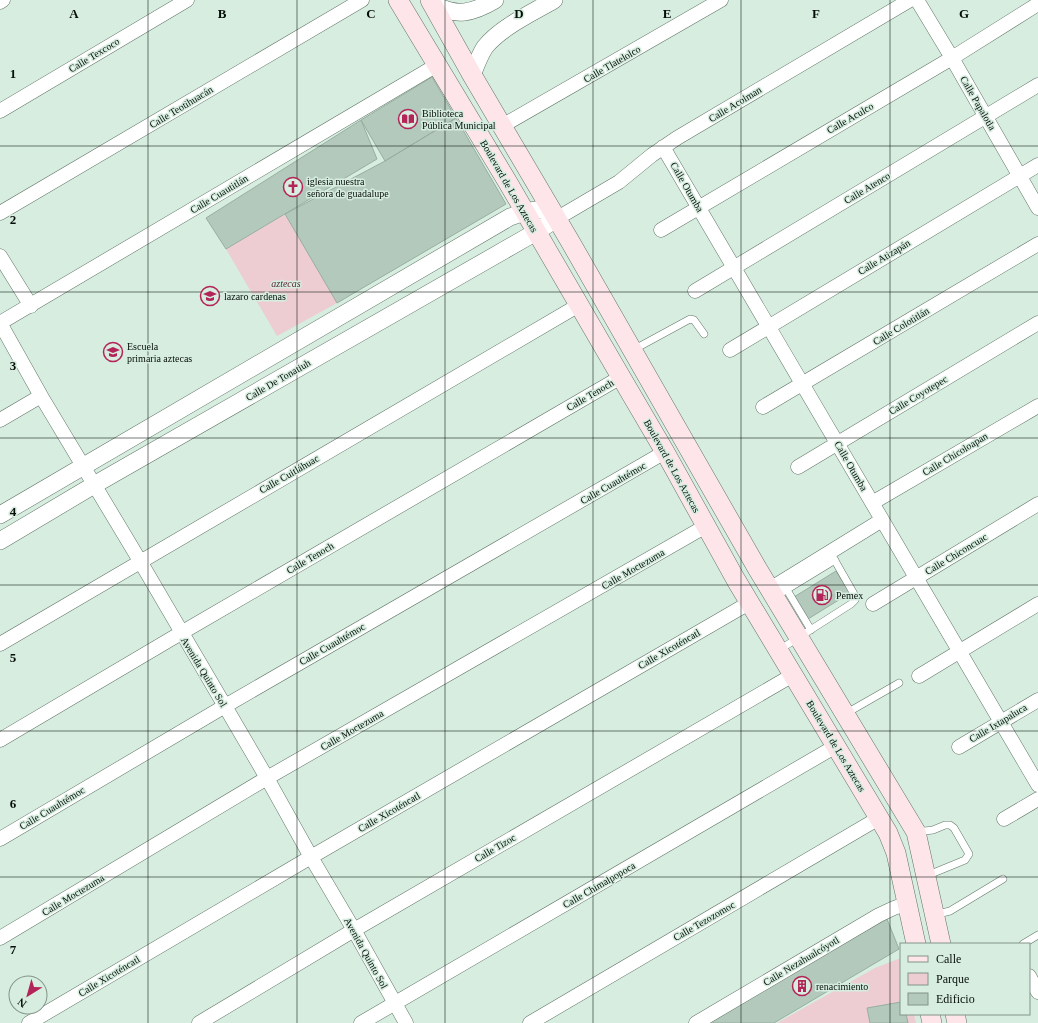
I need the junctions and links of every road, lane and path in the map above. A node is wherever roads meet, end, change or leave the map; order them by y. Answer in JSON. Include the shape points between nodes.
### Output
{"nodes":[{"id":1,"x":3,"y":0,"type":"edge"},
{"id":2,"x":188,"y":0,"type":"edge"},
{"id":3,"x":362,"y":0,"type":"edge"},
{"id":4,"x":398,"y":0,"type":"edge"},
{"id":5,"x":495,"y":0,"type":"edge"},
{"id":6,"x":554,"y":0,"type":"edge"},
{"id":7,"x":721,"y":0,"type":"edge"},
{"id":8,"x":910,"y":0,"type":"edge"},
{"id":9,"x":917,"y":0,"type":"edge"},
{"id":10,"x":0,"y":2,"type":"edge"},
{"id":11,"x":431,"y":2,"type":"edge"},
{"id":12,"x":1038,"y":4,"type":"edge"},
{"id":13,"x":952,"y":58,"type":"junction"},
{"id":14,"x":437,"y":65,"type":"junction"},
{"id":15,"x":472,"y":75,"type":"junction"},
{"id":16,"x":1038,"y":85,"type":"edge"},
{"id":17,"x":0,"y":111,"type":"edge"},
{"id":18,"x":986,"y":117,"type":"junction"},
{"id":19,"x":502,"y":126,"type":"junction"},
{"id":20,"x":664,"y":147,"type":"junction"},
{"id":21,"x":1038,"y":165,"type":"edge"},
{"id":22,"x":1019,"y":176,"type":"junction"},
{"id":23,"x":699,"y":207,"type":"junction"},
{"id":24,"x":1038,"y":208,"type":"edge"},
{"id":25,"x":524,"y":211,"type":"junction"},
{"id":26,"x":0,"y":213,"type":"edge"},
{"id":27,"x":557,"y":214,"type":"junction"},
{"id":28,"x":661,"y":230,"type":"dead end"},
{"id":29,"x":536,"y":232,"type":"junction"},
{"id":30,"x":1038,"y":244,"type":"edge"},
{"id":31,"x":0,"y":256,"type":"edge"},
{"id":32,"x":734,"y":267,"type":"junction"},
{"id":33,"x":695,"y":291,"type":"dead end"},
{"id":34,"x":579,"y":305,"type":"junction"},
{"id":35,"x":31,"y":306,"type":"junction"},
{"id":36,"x":0,"y":323,"type":"edge"},
{"id":37,"x":1038,"y":323,"type":"edge"},
{"id":38,"x":768,"y":326,"type":"junction"},
{"id":39,"x":704,"y":334,"type":"dead end"},
{"id":40,"x":633,"y":350,"type":"junction"},
{"id":41,"x":730,"y":350,"type":"dead end"},
{"id":42,"x":622,"y":377,"type":"junction"},
{"id":43,"x":802,"y":385,"type":"junction"},
{"id":44,"x":41,"y":396,"type":"junction"},
{"id":45,"x":1038,"y":406,"type":"edge"},
{"id":46,"x":763,"y":407,"type":"dead end"},
{"id":47,"x":0,"y":420,"type":"edge"},
{"id":48,"x":838,"y":444,"type":"junction"},
{"id":49,"x":665,"y":452,"type":"junction"},
{"id":50,"x":83,"y":466,"type":"junction"},
{"id":51,"x":798,"y":467,"type":"dead end"},
{"id":52,"x":94,"y":485,"type":"junction"},
{"id":53,"x":872,"y":503,"type":"junction"},
{"id":54,"x":1038,"y":504,"type":"edge"},
{"id":55,"x":0,"y":515,"type":"edge"},
{"id":56,"x":882,"y":520,"type":"junction"},
{"id":57,"x":706,"y":526,"type":"junction"},
{"id":58,"x":0,"y":541,"type":"edge"},
{"id":59,"x":833,"y":556,"type":"junction"},
{"id":60,"x":140,"y":561,"type":"junction"},
{"id":61,"x":757,"y":568,"type":"junction"},
{"id":62,"x":916,"y":578,"type":"junction"},
{"id":63,"x":736,"y":580,"type":"junction"},
{"id":64,"x":778,"y":589,"type":"junction"},
{"id":65,"x":749,"y":603,"type":"junction"},
{"id":66,"x":873,"y":604,"type":"dead end"},
{"id":67,"x":1038,"y":604,"type":"edge"},
{"id":68,"x":180,"y":633,"type":"junction"},
{"id":69,"x":805,"y":634,"type":"junction"},
{"id":70,"x":0,"y":644,"type":"edge"},
{"id":71,"x":778,"y":650,"type":"junction"},
{"id":72,"x":960,"y":651,"type":"junction"},
{"id":73,"x":793,"y":675,"type":"junction"},
{"id":74,"x":918,"y":676,"type":"dead end"},
{"id":75,"x":900,"y":683,"type":"dead end"},
{"id":76,"x":1038,"y":700,"type":"edge"},
{"id":77,"x":225,"y":706,"type":"junction"},
{"id":78,"x":845,"y":714,"type":"junction"},
{"id":79,"x":1000,"y":722,"type":"junction"},
{"id":80,"x":0,"y":740,"type":"edge"},
{"id":81,"x":836,"y":746,"type":"junction"},
{"id":82,"x":959,"y":747,"type":"dead end"},
{"id":83,"x":266,"y":778,"type":"junction"},
{"id":84,"x":1038,"y":786,"type":"edge"},
{"id":85,"x":1038,"y":799,"type":"edge"},
{"id":86,"x":879,"y":818,"type":"junction"},
{"id":87,"x":1004,"y":819,"type":"dead end"},
{"id":88,"x":916,"y":832,"type":"junction"},
{"id":89,"x":0,"y":839,"type":"edge"},
{"id":90,"x":311,"y":857,"type":"junction"},
{"id":91,"x":926,"y":876,"type":"junction"},
{"id":92,"x":1003,"y":879,"type":"dead end"},
{"id":93,"x":908,"y":903,"type":"junction"},
{"id":94,"x":934,"y":915,"type":"junction"},
{"id":95,"x":354,"y":930,"type":"junction"},
{"id":96,"x":1038,"y":935,"type":"edge"},
{"id":97,"x":0,"y":938,"type":"edge"},
{"id":98,"x":916,"y":943,"type":"edge"},
{"id":99,"x":941,"y":943,"type":"edge"},
{"id":100,"x":1025,"y":943,"type":"edge"},
{"id":101,"x":1030,"y":978,"type":"edge"},
{"id":102,"x":1038,"y":992,"type":"edge"},
{"id":103,"x":394,"y":1003,"type":"junction"},
{"id":104,"x":29,"y":1023,"type":"edge"},
{"id":105,"x":199,"y":1023,"type":"edge"},
{"id":106,"x":361,"y":1023,"type":"edge"},
{"id":107,"x":406,"y":1023,"type":"edge"},
{"id":108,"x":530,"y":1023,"type":"edge"},
{"id":109,"x":696,"y":1023,"type":"edge"}],
"edges":[{"from":1,"to":10,"type":"street"},
{"from":2,"to":17,"type":"street","name":"Calle Texcoco"},
{"from":3,"to":26,"type":"street","name":"Calle Teotihuacán"},
{"from":4,"to":14,"type":"main road","name":"Boulevard de Los Aztecas"},
{"from":5,"to":11,"type":"street","via":[[470,12],[458,13],[441,9]]},
{"from":6,"to":15,"type":"street","via":[[503,30],[493,39],[479,57]]},
{"from":7,"to":19,"type":"street","name":"Calle Tlatelolco"},
{"from":8,"to":20,"type":"street","name":"Calle Acolman"},
{"from":9,"to":13,"type":"street","name":"Calle Papalotla"},
{"from":11,"to":15,"type":"main road"},
{"from":12,"to":13,"type":"street","name":"Calle Aculco"},
{"from":13,"to":18,"type":"street","name":"Calle Papalotla"},
{"from":13,"to":23,"type":"street","name":"Calle Aculco"},
{"from":14,"to":25,"type":"main road","name":"Boulevard de Los Aztecas"},
{"from":14,"to":35,"type":"street","name":"Calle Cuautitlán"},
{"from":15,"to":19,"type":"main road"},
{"from":16,"to":18,"type":"street","name":"Calle Atenco"},
{"from":18,"to":22,"type":"street","name":"Calle Papalotla"},
{"from":18,"to":32,"type":"street","name":"Calle Atenco"},
{"from":19,"to":27,"type":"main road"},
{"from":20,"to":23,"type":"street","name":"Calle Otumba"},
{"from":20,"to":27,"type":"street","name":"Calle Acolman","via":[[619,182]]},
{"from":21,"to":22,"type":"street","name":"Calle Atizapán"},
{"from":22,"to":24,"type":"street","name":"Calle Papalotla"},
{"from":22,"to":38,"type":"street","name":"Calle Atizapán"},
{"from":23,"to":28,"type":"street","name":"Calle Aculco"},
{"from":23,"to":32,"type":"street","name":"Calle Otumba"},
{"from":25,"to":27,"type":"street","via":[[534,209]]},
{"from":25,"to":29,"type":"main road","name":"Boulevard de Los Aztecas"},
{"from":25,"to":50,"type":"street"},
{"from":27,"to":29,"type":"street","name":"Calle De Tonatiuh"},
{"from":27,"to":40,"type":"main road"},
{"from":29,"to":34,"type":"main road","name":"Boulevard de Los Aztecas"},
{"from":29,"to":52,"type":"street","name":"Calle De Tonatiuh"},
{"from":30,"to":43,"type":"street","name":"Calle Colotitlán"},
{"from":31,"to":35,"type":"street"},
{"from":32,"to":33,"type":"street","name":"Calle Atenco"},
{"from":32,"to":38,"type":"street","name":"Calle Otumba"},
{"from":34,"to":42,"type":"main road","name":"Boulevard de Los Aztecas"},
{"from":34,"to":60,"type":"street","name":"Calle Cuitláhuac"},
{"from":35,"to":36,"type":"street","name":"Calle Cuautitlán"},
{"from":36,"to":44,"type":"street","name":"Avenida Quinto Sol"},
{"from":37,"to":48,"type":"street","name":"Calle Coyotepec"},
{"from":38,"to":41,"type":"street","name":"Calle Atizapán"},
{"from":38,"to":43,"type":"street","name":"Calle Otumba"},
{"from":39,"to":40,"type":"lane","via":[[694,320],[690,319]]},
{"from":40,"to":61,"type":"main road"},
{"from":42,"to":49,"type":"main road","name":"Boulevard de Los Aztecas"},
{"from":42,"to":68,"type":"street","name":"Calle Tenoch"},
{"from":43,"to":46,"type":"street","name":"Calle Colotitlán"},
{"from":43,"to":48,"type":"street","name":"Calle Otumba"},
{"from":44,"to":47,"type":"street"},
{"from":44,"to":50,"type":"street","name":"Avenida Quinto Sol"},
{"from":45,"to":53,"type":"street","name":"Calle Chicoloapan"},
{"from":48,"to":51,"type":"street","name":"Calle Coyotepec"},
{"from":48,"to":53,"type":"street","name":"Calle Otumba"},
{"from":49,"to":57,"type":"main road","name":"Boulevard de Los Aztecas"},
{"from":49,"to":77,"type":"street","name":"Calle Cuauhtémoc"},
{"from":50,"to":52,"type":"street","name":"Avenida Quinto Sol"},
{"from":50,"to":55,"type":"street"},
{"from":52,"to":58,"type":"street","name":"Calle De Tonatiuh"},
{"from":52,"to":60,"type":"street","name":"Avenida Quinto Sol"},
{"from":53,"to":56,"type":"street","name":"Calle Otumba"},
{"from":54,"to":62,"type":"street","name":"Calle Chiconcuac"},
{"from":56,"to":59,"type":"street"},
{"from":56,"to":62,"type":"street","name":"Calle Otumba"},
{"from":57,"to":63,"type":"main road","name":"Boulevard de Los Aztecas"},
{"from":57,"to":83,"type":"street","name":"Calle Moctezuma"},
{"from":59,"to":64,"type":"street"},
{"from":59,"to":69,"type":"lane","via":[[855,600]]},
{"from":60,"to":68,"type":"street","name":"Avenida Quinto Sol"},
{"from":60,"to":70,"type":"street","name":"Calle Cuitláhuac"},
{"from":61,"to":63,"type":"main road"},
{"from":61,"to":64,"type":"main road"},
{"from":62,"to":66,"type":"street","name":"Calle Chiconcuac"},
{"from":62,"to":72,"type":"street","name":"Calle Otumba"},
{"from":63,"to":65,"type":"main road","name":"Boulevard de Los Aztecas"},
{"from":64,"to":69,"type":"main road"},
{"from":65,"to":71,"type":"main road","name":"Boulevard de Los Aztecas"},
{"from":65,"to":90,"type":"street","name":"Calle Xicoténcatl"},
{"from":67,"to":72,"type":"street"},
{"from":68,"to":77,"type":"street","name":"Avenida Quinto Sol"},
{"from":68,"to":80,"type":"street","name":"Calle Tenoch"},
{"from":69,"to":71,"type":"lane"},
{"from":69,"to":78,"type":"main road"},
{"from":71,"to":73,"type":"main road","name":"Boulevard de Los Aztecas"},
{"from":72,"to":74,"type":"street"},
{"from":72,"to":79,"type":"street","name":"Calle Otumba"},
{"from":73,"to":81,"type":"main road","name":"Boulevard de Los Aztecas"},
{"from":73,"to":95,"type":"street","name":"Calle Tizoc"},
{"from":75,"to":78,"type":"lane"},
{"from":76,"to":79,"type":"street","name":"Calle Ixtapaluca"},
{"from":77,"to":83,"type":"street","name":"Avenida Quinto Sol"},
{"from":77,"to":89,"type":"street","name":"Calle Cuauhtémoc"},
{"from":78,"to":88,"type":"main road"},
{"from":79,"to":82,"type":"street","name":"Calle Ixtapaluca"},
{"from":79,"to":84,"type":"street","name":"Calle Otumba"},
{"from":81,"to":86,"type":"main road","name":"Boulevard de Los Aztecas"},
{"from":81,"to":103,"type":"street","name":"Calle Chimalpopoca"},
{"from":83,"to":90,"type":"street","name":"Avenida Quinto Sol"},
{"from":83,"to":97,"type":"street","name":"Calle Moctezuma"},
{"from":85,"to":87,"type":"street"},
{"from":86,"to":93,"type":"main road","name":"Boulevard de Los Aztecas","via":[[893,843]]},
{"from":86,"to":108,"type":"street","name":"Calle Tezozomoc"},
{"from":88,"to":91,"type":"main road"},
{"from":88,"to":91,"type":"lane","via":[[950,825],[968,852],[965,860]]},
{"from":90,"to":95,"type":"street","name":"Avenida Quinto Sol"},
{"from":90,"to":104,"type":"street","name":"Calle Xicoténcatl"},
{"from":91,"to":94,"type":"main road"},
{"from":92,"to":94,"type":"lane","via":[[950,911]]},
{"from":93,"to":98,"type":"main road","name":"Boulevard de Los Aztecas"},
{"from":93,"to":109,"type":"street","name":"Calle Nezahualcóyotl","via":[[879,915]]},
{"from":94,"to":99,"type":"main road"},
{"from":95,"to":103,"type":"street","name":"Avenida Quinto Sol"},
{"from":95,"to":105,"type":"street","name":"Calle Tizoc"},
{"from":96,"to":100,"type":"lane"},
{"from":101,"to":102,"type":"street"},
{"from":103,"to":106,"type":"street","name":"Calle Chimalpopoca"},
{"from":103,"to":107,"type":"street","name":"Avenida Quinto Sol"}]}
